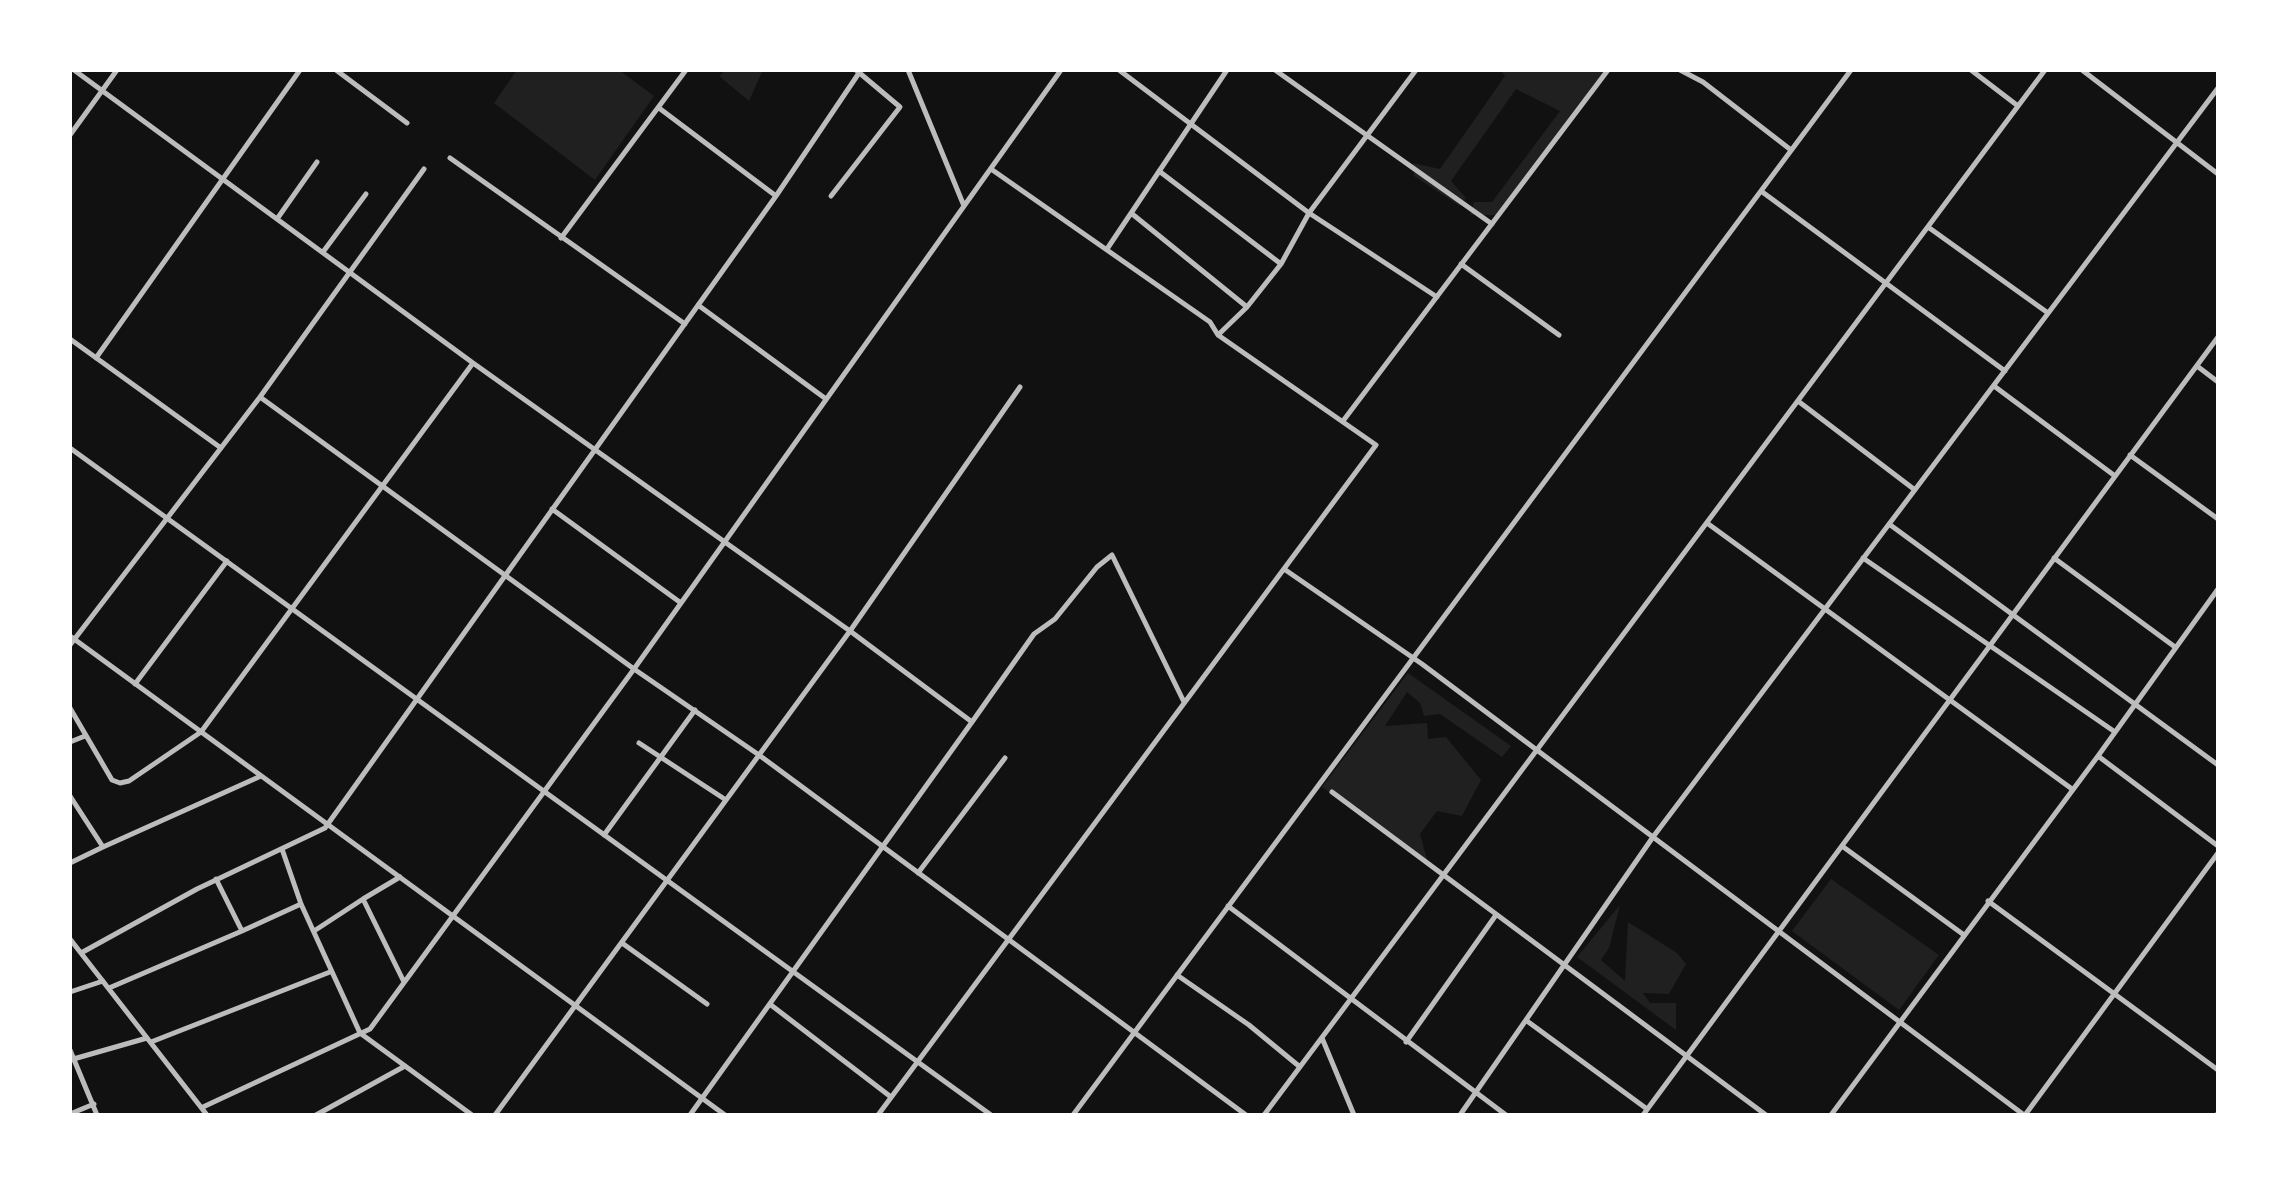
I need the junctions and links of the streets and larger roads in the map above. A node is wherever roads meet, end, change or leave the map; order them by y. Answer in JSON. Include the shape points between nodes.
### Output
{"nodes":[{"id":1,"x":74,"y":70,"type":"edge"},
{"id":2,"x":117,"y":70,"type":"edge"},
{"id":3,"x":300,"y":70,"type":"edge"},
{"id":4,"x":336,"y":70,"type":"edge"},
{"id":5,"x":687,"y":70,"type":"edge"},
{"id":6,"x":908,"y":70,"type":"edge"},
{"id":7,"x":1061,"y":70,"type":"edge"},
{"id":8,"x":1119,"y":70,"type":"edge"},
{"id":9,"x":1227,"y":70,"type":"edge"},
{"id":10,"x":1275,"y":70,"type":"edge"},
{"id":11,"x":1416,"y":70,"type":"edge"},
{"id":12,"x":1608,"y":70,"type":"edge"},
{"id":13,"x":1680,"y":70,"type":"edge"},
{"id":14,"x":1851,"y":70,"type":"edge"},
{"id":15,"x":1971,"y":70,"type":"edge"},
{"id":16,"x":2045,"y":70,"type":"edge"},
{"id":17,"x":2082,"y":70,"type":"edge"},
{"id":18,"x":859,"y":71,"type":"edge"},
{"id":19,"x":2218,"y":88,"type":"edge"},
{"id":20,"x":102,"y":90,"type":"junction"},
{"id":21,"x":2018,"y":106,"type":"junction"},
{"id":22,"x":659,"y":108,"type":"junction"},
{"id":23,"x":1192,"y":122,"type":"junction"},
{"id":24,"x":407,"y":123,"type":"dead end"},
{"id":25,"x":70,"y":135,"type":"edge"},
{"id":26,"x":1369,"y":136,"type":"junction"},
{"id":27,"x":2177,"y":143,"type":"junction"},
{"id":28,"x":1791,"y":150,"type":"junction"},
{"id":29,"x":450,"y":158,"type":"dead end"},
{"id":30,"x":317,"y":162,"type":"dead end"},
{"id":31,"x":424,"y":169,"type":"dead end"},
{"id":32,"x":990,"y":169,"type":"junction"},
{"id":33,"x":1159,"y":171,"type":"junction"},
{"id":34,"x":2218,"y":174,"type":"edge"},
{"id":35,"x":222,"y":178,"type":"junction"},
{"id":36,"x":1761,"y":191,"type":"junction"},
{"id":37,"x":366,"y":194,"type":"dead end"},
{"id":38,"x":776,"y":196,"type":"junction"},
{"id":39,"x":831,"y":196,"type":"dead end"},
{"id":40,"x":964,"y":206,"type":"junction"},
{"id":41,"x":1131,"y":213,"type":"junction"},
{"id":42,"x":1309,"y":214,"type":"junction"},
{"id":43,"x":277,"y":219,"type":"junction"},
{"id":44,"x":1492,"y":224,"type":"junction"},
{"id":45,"x":1928,"y":227,"type":"junction"},
{"id":46,"x":561,"y":238,"type":"junction"},
{"id":47,"x":1107,"y":249,"type":"junction"},
{"id":48,"x":323,"y":252,"type":"junction"},
{"id":49,"x":1281,"y":264,"type":"junction"},
{"id":50,"x":1461,"y":264,"type":"junction"},
{"id":51,"x":348,"y":271,"type":"junction"},
{"id":52,"x":1886,"y":283,"type":"junction"},
{"id":53,"x":1437,"y":297,"type":"junction"},
{"id":54,"x":698,"y":305,"type":"junction"},
{"id":55,"x":1247,"y":307,"type":"junction"},
{"id":56,"x":2048,"y":313,"type":"junction"},
{"id":57,"x":685,"y":324,"type":"junction"},
{"id":58,"x":1218,"y":335,"type":"junction"},
{"id":59,"x":1559,"y":335,"type":"dead end"},
{"id":60,"x":2218,"y":337,"type":"edge"},
{"id":61,"x":71,"y":342,"type":"edge"},
{"id":62,"x":96,"y":358,"type":"junction"},
{"id":63,"x":473,"y":363,"type":"junction"},
{"id":64,"x":2197,"y":366,"type":"junction"},
{"id":65,"x":2005,"y":371,"type":"junction"},
{"id":66,"x":2218,"y":382,"type":"edge"},
{"id":67,"x":1994,"y":386,"type":"junction"},
{"id":68,"x":1020,"y":387,"type":"dead end"},
{"id":69,"x":260,"y":397,"type":"junction"},
{"id":70,"x":826,"y":399,"type":"junction"},
{"id":71,"x":1798,"y":401,"type":"junction"},
{"id":72,"x":1343,"y":421,"type":"junction"},
{"id":73,"x":70,"y":448,"type":"edge"},
{"id":74,"x":221,"y":448,"type":"junction"},
{"id":75,"x":596,"y":448,"type":"junction"},
{"id":76,"x":2130,"y":455,"type":"junction"},
{"id":77,"x":2115,"y":476,"type":"junction"},
{"id":78,"x":384,"y":486,"type":"junction"},
{"id":79,"x":1914,"y":490,"type":"junction"},
{"id":80,"x":552,"y":509,"type":"junction"},
{"id":81,"x":168,"y":519,"type":"junction"},
{"id":82,"x":2218,"y":519,"type":"edge"},
{"id":83,"x":1707,"y":523,"type":"junction"},
{"id":84,"x":1889,"y":524,"type":"junction"},
{"id":85,"x":725,"y":541,"type":"junction"},
{"id":86,"x":1863,"y":558,"type":"junction"},
{"id":87,"x":2054,"y":558,"type":"junction"},
{"id":88,"x":227,"y":561,"type":"junction"},
{"id":89,"x":1284,"y":569,"type":"junction"},
{"id":90,"x":506,"y":575,"type":"junction"},
{"id":91,"x":2218,"y":589,"type":"edge"},
{"id":92,"x":2212,"y":597,"type":"junction"},
{"id":93,"x":2218,"y":602,"type":"edge"},
{"id":94,"x":681,"y":603,"type":"junction"},
{"id":95,"x":1825,"y":609,"type":"junction"},
{"id":96,"x":294,"y":610,"type":"junction"},
{"id":97,"x":2012,"y":615,"type":"junction"},
{"id":98,"x":850,"y":631,"type":"junction"},
{"id":99,"x":71,"y":640,"type":"edge"},
{"id":100,"x":1989,"y":646,"type":"junction"},
{"id":101,"x":2175,"y":647,"type":"junction"},
{"id":102,"x":1413,"y":658,"type":"junction"},
{"id":103,"x":634,"y":669,"type":"junction"},
{"id":104,"x":135,"y":684,"type":"junction"},
{"id":105,"x":417,"y":699,"type":"junction"},
{"id":106,"x":1950,"y":700,"type":"junction"},
{"id":107,"x":1184,"y":702,"type":"junction"},
{"id":108,"x":2134,"y":704,"type":"junction"},
{"id":109,"x":70,"y":708,"type":"edge"},
{"id":110,"x":695,"y":710,"type":"junction"},
{"id":111,"x":972,"y":722,"type":"junction"},
{"id":112,"x":201,"y":732,"type":"junction"},
{"id":113,"x":2116,"y":732,"type":"junction"},
{"id":114,"x":85,"y":736,"type":"junction"},
{"id":115,"x":70,"y":742,"type":"edge"},
{"id":116,"x":639,"y":743,"type":"dead end"},
{"id":117,"x":1536,"y":751,"type":"junction"},
{"id":118,"x":759,"y":755,"type":"junction"},
{"id":119,"x":661,"y":756,"type":"junction"},
{"id":120,"x":2098,"y":756,"type":"junction"},
{"id":121,"x":1005,"y":758,"type":"dead end"},
{"id":122,"x":2218,"y":765,"type":"edge"},
{"id":123,"x":261,"y":776,"type":"junction"},
{"id":124,"x":2072,"y":789,"type":"junction"},
{"id":125,"x":544,"y":791,"type":"junction"},
{"id":126,"x":1332,"y":792,"type":"dead end"},
{"id":127,"x":70,"y":796,"type":"edge"},
{"id":128,"x":726,"y":800,"type":"junction"},
{"id":129,"x":328,"y":824,"type":"junction"},
{"id":130,"x":604,"y":835,"type":"junction"},
{"id":131,"x":1653,"y":837,"type":"junction"},
{"id":132,"x":103,"y":846,"type":"junction"},
{"id":133,"x":1842,"y":846,"type":"junction"},
{"id":134,"x":2218,"y":846,"type":"edge"},
{"id":135,"x":883,"y":847,"type":"junction"},
{"id":136,"x":282,"y":849,"type":"junction"},
{"id":137,"x":2218,"y":853,"type":"edge"},
{"id":138,"x":70,"y":863,"type":"edge"},
{"id":139,"x":918,"y":873,"type":"junction"},
{"id":140,"x":1443,"y":875,"type":"junction"},
{"id":141,"x":400,"y":877,"type":"junction"},
{"id":142,"x":216,"y":880,"type":"junction"},
{"id":143,"x":667,"y":880,"type":"junction"},
{"id":144,"x":363,"y":899,"type":"junction"},
{"id":145,"x":1988,"y":901,"type":"junction"},
{"id":146,"x":301,"y":904,"type":"junction"},
{"id":147,"x":1228,"y":906,"type":"junction"},
{"id":148,"x":1496,"y":915,"type":"junction"},
{"id":149,"x":453,"y":916,"type":"junction"},
{"id":150,"x":1779,"y":930,"type":"junction"},
{"id":151,"x":242,"y":931,"type":"junction"},
{"id":152,"x":314,"y":931,"type":"junction"},
{"id":153,"x":1964,"y":935,"type":"junction"},
{"id":154,"x":70,"y":939,"type":"edge"},
{"id":155,"x":1009,"y":940,"type":"junction"},
{"id":156,"x":622,"y":943,"type":"junction"},
{"id":157,"x":81,"y":953,"type":"junction"},
{"id":158,"x":1565,"y":966,"type":"junction"},
{"id":159,"x":330,"y":972,"type":"junction"},
{"id":160,"x":794,"y":972,"type":"junction"},
{"id":161,"x":1177,"y":975,"type":"junction"},
{"id":162,"x":103,"y":981,"type":"junction"},
{"id":163,"x":404,"y":982,"type":"junction"},
{"id":164,"x":109,"y":988,"type":"junction"},
{"id":165,"x":70,"y":992,"type":"edge"},
{"id":166,"x":2115,"y":994,"type":"junction"},
{"id":167,"x":1350,"y":1000,"type":"junction"},
{"id":168,"x":707,"y":1004,"type":"dead end"},
{"id":169,"x":771,"y":1005,"type":"junction"},
{"id":170,"x":577,"y":1007,"type":"junction"},
{"id":171,"x":1527,"y":1021,"type":"junction"},
{"id":172,"x":1900,"y":1021,"type":"junction"},
{"id":173,"x":360,"y":1033,"type":"junction"},
{"id":174,"x":1134,"y":1033,"type":"junction"},
{"id":175,"x":1322,"y":1038,"type":"junction"},
{"id":176,"x":149,"y":1040,"type":"junction"},
{"id":177,"x":1406,"y":1042,"type":"junction"},
{"id":178,"x":70,"y":1050,"type":"edge"},
{"id":179,"x":1686,"y":1056,"type":"junction"},
{"id":180,"x":72,"y":1060,"type":"edge"},
{"id":181,"x":918,"y":1061,"type":"junction"},
{"id":182,"x":405,"y":1066,"type":"junction"},
{"id":183,"x":1300,"y":1067,"type":"junction"},
{"id":184,"x":2218,"y":1070,"type":"edge"},
{"id":185,"x":1477,"y":1094,"type":"junction"},
{"id":186,"x":891,"y":1097,"type":"junction"},
{"id":187,"x":703,"y":1098,"type":"junction"},
{"id":188,"x":94,"y":1104,"type":"junction"},
{"id":189,"x":202,"y":1107,"type":"junction"},
{"id":190,"x":1645,"y":1112,"type":"edge"},
{"id":191,"x":1833,"y":1113,"type":"edge"},
{"id":192,"x":70,"y":1114,"type":"edge"},
{"id":193,"x":97,"y":1115,"type":"edge"},
{"id":194,"x":208,"y":1115,"type":"edge"},
{"id":195,"x":316,"y":1115,"type":"edge"},
{"id":196,"x":472,"y":1115,"type":"edge"},
{"id":197,"x":495,"y":1115,"type":"edge"},
{"id":198,"x":690,"y":1115,"type":"edge"},
{"id":199,"x":725,"y":1115,"type":"edge"},
{"id":200,"x":878,"y":1115,"type":"edge"},
{"id":201,"x":991,"y":1115,"type":"edge"},
{"id":202,"x":1073,"y":1115,"type":"edge"},
{"id":203,"x":1246,"y":1115,"type":"edge"},
{"id":204,"x":1264,"y":1115,"type":"edge"},
{"id":205,"x":1354,"y":1115,"type":"edge"},
{"id":206,"x":1460,"y":1115,"type":"edge"},
{"id":207,"x":1506,"y":1115,"type":"edge"},
{"id":208,"x":1766,"y":1115,"type":"edge"},
{"id":209,"x":1841,"y":1115,"type":"edge"},
{"id":210,"x":2025,"y":1115,"type":"edge"}],
"edges":[{"from":1,"to":20,"type":"street"},
{"from":2,"to":20,"type":"street"},
{"from":3,"to":35,"type":"street"},
{"from":4,"to":24,"type":"street"},
{"from":5,"to":22,"type":"street"},
{"from":6,"to":40,"type":"street"},
{"from":7,"to":32,"type":"street"},
{"from":8,"to":23,"type":"street"},
{"from":9,"to":23,"type":"street"},
{"from":10,"to":26,"type":"street"},
{"from":11,"to":26,"type":"street"},
{"from":12,"to":44,"type":"street"},
{"from":13,"to":28,"type":"street","via":[[1703,82]]},
{"from":14,"to":28,"type":"street"},
{"from":15,"to":21,"type":"street"},
{"from":16,"to":21,"type":"street"},
{"from":17,"to":27,"type":"street"},
{"from":18,"to":38,"type":"street"},
{"from":18,"to":39,"type":"street","via":[[900,107]]},
{"from":19,"to":27,"type":"street"},
{"from":20,"to":25,"type":"street"},
{"from":20,"to":35,"type":"street"},
{"from":21,"to":45,"type":"street"},
{"from":22,"to":38,"type":"street"},
{"from":22,"to":46,"type":"street"},
{"from":23,"to":33,"type":"street"},
{"from":23,"to":42,"type":"street"},
{"from":26,"to":42,"type":"street"},
{"from":26,"to":44,"type":"street"},
{"from":27,"to":34,"type":"street"},
{"from":27,"to":56,"type":"street"},
{"from":28,"to":36,"type":"street"},
{"from":29,"to":46,"type":"street"},
{"from":30,"to":43,"type":"street"},
{"from":31,"to":51,"type":"street"},
{"from":32,"to":40,"type":"street"},
{"from":32,"to":47,"type":"street"},
{"from":33,"to":41,"type":"street"},
{"from":33,"to":49,"type":"street"},
{"from":35,"to":43,"type":"street"},
{"from":35,"to":62,"type":"street"},
{"from":36,"to":52,"type":"street"},
{"from":36,"to":102,"type":"street"},
{"from":37,"to":48,"type":"street"},
{"from":38,"to":54,"type":"street"},
{"from":40,"to":70,"type":"street"},
{"from":41,"to":47,"type":"street"},
{"from":41,"to":55,"type":"street"},
{"from":42,"to":49,"type":"street"},
{"from":42,"to":53,"type":"street"},
{"from":43,"to":48,"type":"street"},
{"from":44,"to":50,"type":"street"},
{"from":45,"to":52,"type":"street"},
{"from":45,"to":56,"type":"street"},
{"from":46,"to":57,"type":"street"},
{"from":47,"to":58,"type":"street","via":[[1210,323]]},
{"from":48,"to":51,"type":"street"},
{"from":49,"to":55,"type":"street"},
{"from":50,"to":53,"type":"street"},
{"from":50,"to":59,"type":"street"},
{"from":51,"to":63,"type":"street"},
{"from":51,"to":69,"type":"street"},
{"from":52,"to":65,"type":"street"},
{"from":52,"to":71,"type":"street"},
{"from":53,"to":72,"type":"street"},
{"from":54,"to":57,"type":"street"},
{"from":54,"to":70,"type":"street"},
{"from":55,"to":58,"type":"street"},
{"from":56,"to":65,"type":"street"},
{"from":57,"to":75,"type":"street"},
{"from":58,"to":72,"type":"street"},
{"from":60,"to":64,"type":"street"},
{"from":61,"to":62,"type":"street"},
{"from":62,"to":74,"type":"street"},
{"from":63,"to":75,"type":"street"},
{"from":63,"to":78,"type":"street"},
{"from":64,"to":66,"type":"street"},
{"from":64,"to":76,"type":"street"},
{"from":65,"to":67,"type":"street"},
{"from":67,"to":77,"type":"street"},
{"from":67,"to":79,"type":"street"},
{"from":68,"to":98,"type":"street"},
{"from":69,"to":74,"type":"street"},
{"from":69,"to":78,"type":"street"},
{"from":70,"to":85,"type":"street"},
{"from":71,"to":79,"type":"street"},
{"from":71,"to":83,"type":"street"},
{"from":72,"to":89,"type":"street","via":[[1376,445]]},
{"from":73,"to":81,"type":"street"},
{"from":74,"to":81,"type":"street"},
{"from":75,"to":80,"type":"street"},
{"from":75,"to":85,"type":"street"},
{"from":76,"to":77,"type":"street"},
{"from":76,"to":82,"type":"street"},
{"from":77,"to":87,"type":"street"},
{"from":78,"to":90,"type":"street"},
{"from":78,"to":96,"type":"street"},
{"from":79,"to":84,"type":"street"},
{"from":80,"to":90,"type":"street"},
{"from":80,"to":94,"type":"street"},
{"from":81,"to":88,"type":"street"},
{"from":81,"to":99,"type":"street"},
{"from":83,"to":95,"type":"street"},
{"from":83,"to":117,"type":"street"},
{"from":84,"to":86,"type":"street"},
{"from":84,"to":97,"type":"street"},
{"from":85,"to":94,"type":"street"},
{"from":85,"to":98,"type":"street"},
{"from":86,"to":95,"type":"street"},
{"from":86,"to":100,"type":"street"},
{"from":87,"to":97,"type":"street"},
{"from":87,"to":101,"type":"street"},
{"from":88,"to":96,"type":"street"},
{"from":88,"to":104,"type":"street"},
{"from":89,"to":102,"type":"street"},
{"from":89,"to":107,"type":"street"},
{"from":90,"to":103,"type":"street"},
{"from":90,"to":105,"type":"street"},
{"from":91,"to":92,"type":"street"},
{"from":92,"to":93,"type":"street"},
{"from":92,"to":101,"type":"street"},
{"from":94,"to":103,"type":"street"},
{"from":95,"to":106,"type":"street"},
{"from":95,"to":131,"type":"street"},
{"from":96,"to":105,"type":"street"},
{"from":96,"to":112,"type":"street"},
{"from":97,"to":100,"type":"street"},
{"from":97,"to":108,"type":"street"},
{"from":98,"to":111,"type":"street"},
{"from":98,"to":118,"type":"street"},
{"from":99,"to":104,"type":"street"},
{"from":100,"to":106,"type":"street"},
{"from":100,"to":113,"type":"street"},
{"from":101,"to":108,"type":"street"},
{"from":102,"to":117,"type":"street"},
{"from":102,"to":147,"type":"street"},
{"from":103,"to":110,"type":"street"},
{"from":103,"to":125,"type":"street"},
{"from":104,"to":112,"type":"street"},
{"from":105,"to":125,"type":"street"},
{"from":105,"to":129,"type":"street"},
{"from":106,"to":124,"type":"street"},
{"from":106,"to":133,"type":"street"},
{"from":107,"to":111,"type":"street","via":[[1112,555],[1055,619],[1034,635]]},
{"from":107,"to":155,"type":"street"},
{"from":108,"to":113,"type":"street"},
{"from":108,"to":122,"type":"street"},
{"from":109,"to":114,"type":"street"},
{"from":110,"to":118,"type":"street"},
{"from":110,"to":119,"type":"street"},
{"from":111,"to":135,"type":"street"},
{"from":112,"to":114,"type":"street","via":[[130,781],[120,783],[112,780]]},
{"from":112,"to":123,"type":"street"},
{"from":113,"to":120,"type":"street"},
{"from":114,"to":115,"type":"street"},
{"from":116,"to":119,"type":"street"},
{"from":117,"to":131,"type":"street"},
{"from":117,"to":140,"type":"street"},
{"from":118,"to":128,"type":"street"},
{"from":118,"to":135,"type":"street"},
{"from":119,"to":128,"type":"street"},
{"from":119,"to":130,"type":"street"},
{"from":120,"to":124,"type":"street"},
{"from":120,"to":134,"type":"street"},
{"from":121,"to":139,"type":"street"},
{"from":123,"to":129,"type":"street"},
{"from":123,"to":132,"type":"street"},
{"from":124,"to":145,"type":"street"},
{"from":125,"to":130,"type":"street"},
{"from":125,"to":149,"type":"street"},
{"from":126,"to":140,"type":"street"},
{"from":127,"to":132,"type":"street"},
{"from":128,"to":143,"type":"street"},
{"from":129,"to":136,"type":"street"},
{"from":129,"to":141,"type":"street"},
{"from":130,"to":143,"type":"street"},
{"from":131,"to":150,"type":"street"},
{"from":131,"to":158,"type":"street"},
{"from":132,"to":138,"type":"street"},
{"from":133,"to":150,"type":"street"},
{"from":133,"to":153,"type":"street"},
{"from":135,"to":139,"type":"street"},
{"from":135,"to":160,"type":"street"},
{"from":136,"to":142,"type":"street"},
{"from":136,"to":146,"type":"street"},
{"from":137,"to":166,"type":"street"},
{"from":139,"to":155,"type":"street"},
{"from":140,"to":148,"type":"street"},
{"from":140,"to":167,"type":"street"},
{"from":141,"to":144,"type":"street"},
{"from":141,"to":149,"type":"street"},
{"from":142,"to":151,"type":"street"},
{"from":142,"to":157,"type":"street"},
{"from":143,"to":156,"type":"street"},
{"from":143,"to":160,"type":"street"},
{"from":144,"to":152,"type":"street"},
{"from":144,"to":163,"type":"street"},
{"from":145,"to":153,"type":"street"},
{"from":145,"to":166,"type":"street"},
{"from":146,"to":151,"type":"street"},
{"from":146,"to":152,"type":"street"},
{"from":147,"to":161,"type":"street"},
{"from":147,"to":167,"type":"street"},
{"from":148,"to":158,"type":"street"},
{"from":148,"to":177,"type":"street"},
{"from":149,"to":163,"type":"street"},
{"from":149,"to":170,"type":"street"},
{"from":150,"to":172,"type":"street"},
{"from":150,"to":179,"type":"street"},
{"from":151,"to":164,"type":"street"},
{"from":152,"to":159,"type":"street"},
{"from":153,"to":172,"type":"street"},
{"from":154,"to":157,"type":"street"},
{"from":155,"to":174,"type":"street"},
{"from":155,"to":181,"type":"street"},
{"from":156,"to":168,"type":"street"},
{"from":156,"to":170,"type":"street"},
{"from":157,"to":162,"type":"street"},
{"from":158,"to":171,"type":"street"},
{"from":158,"to":179,"type":"street"},
{"from":159,"to":173,"type":"street"},
{"from":159,"to":176,"type":"street"},
{"from":160,"to":169,"type":"street"},
{"from":160,"to":181,"type":"street"},
{"from":161,"to":174,"type":"street"},
{"from":161,"to":183,"type":"street"},
{"from":162,"to":164,"type":"street"},
{"from":162,"to":165,"type":"street"},
{"from":163,"to":173,"type":"street","via":[[370,1029]]},
{"from":164,"to":176,"type":"street"},
{"from":166,"to":184,"type":"street"},
{"from":166,"to":210,"type":"street"},
{"from":167,"to":175,"type":"street"},
{"from":167,"to":177,"type":"street"},
{"from":169,"to":186,"type":"street"},
{"from":169,"to":187,"type":"street"},
{"from":170,"to":187,"type":"street"},
{"from":170,"to":197,"type":"street"},
{"from":171,"to":185,"type":"street"},
{"from":171,"to":190,"type":"street"},
{"from":172,"to":191,"type":"street"},
{"from":172,"to":210,"type":"street"},
{"from":173,"to":182,"type":"street"},
{"from":173,"to":189,"type":"street"},
{"from":174,"to":202,"type":"street"},
{"from":174,"to":203,"type":"street"},
{"from":175,"to":183,"type":"street"},
{"from":175,"to":205,"type":"street"},
{"from":176,"to":180,"type":"street"},
{"from":176,"to":189,"type":"street"},
{"from":177,"to":185,"type":"street"},
{"from":178,"to":180,"type":"street"},
{"from":179,"to":190,"type":"street"},
{"from":179,"to":208,"type":"street"},
{"from":180,"to":188,"type":"street"},
{"from":181,"to":186,"type":"street"},
{"from":181,"to":201,"type":"street"},
{"from":182,"to":195,"type":"street"},
{"from":182,"to":196,"type":"street"},
{"from":183,"to":204,"type":"street"},
{"from":185,"to":206,"type":"street"},
{"from":185,"to":207,"type":"street"},
{"from":186,"to":200,"type":"street"},
{"from":187,"to":198,"type":"street"},
{"from":187,"to":199,"type":"street"},
{"from":188,"to":192,"type":"street"},
{"from":188,"to":193,"type":"street"},
{"from":189,"to":194,"type":"street"},
{"from":191,"to":209,"type":"street"}]}
